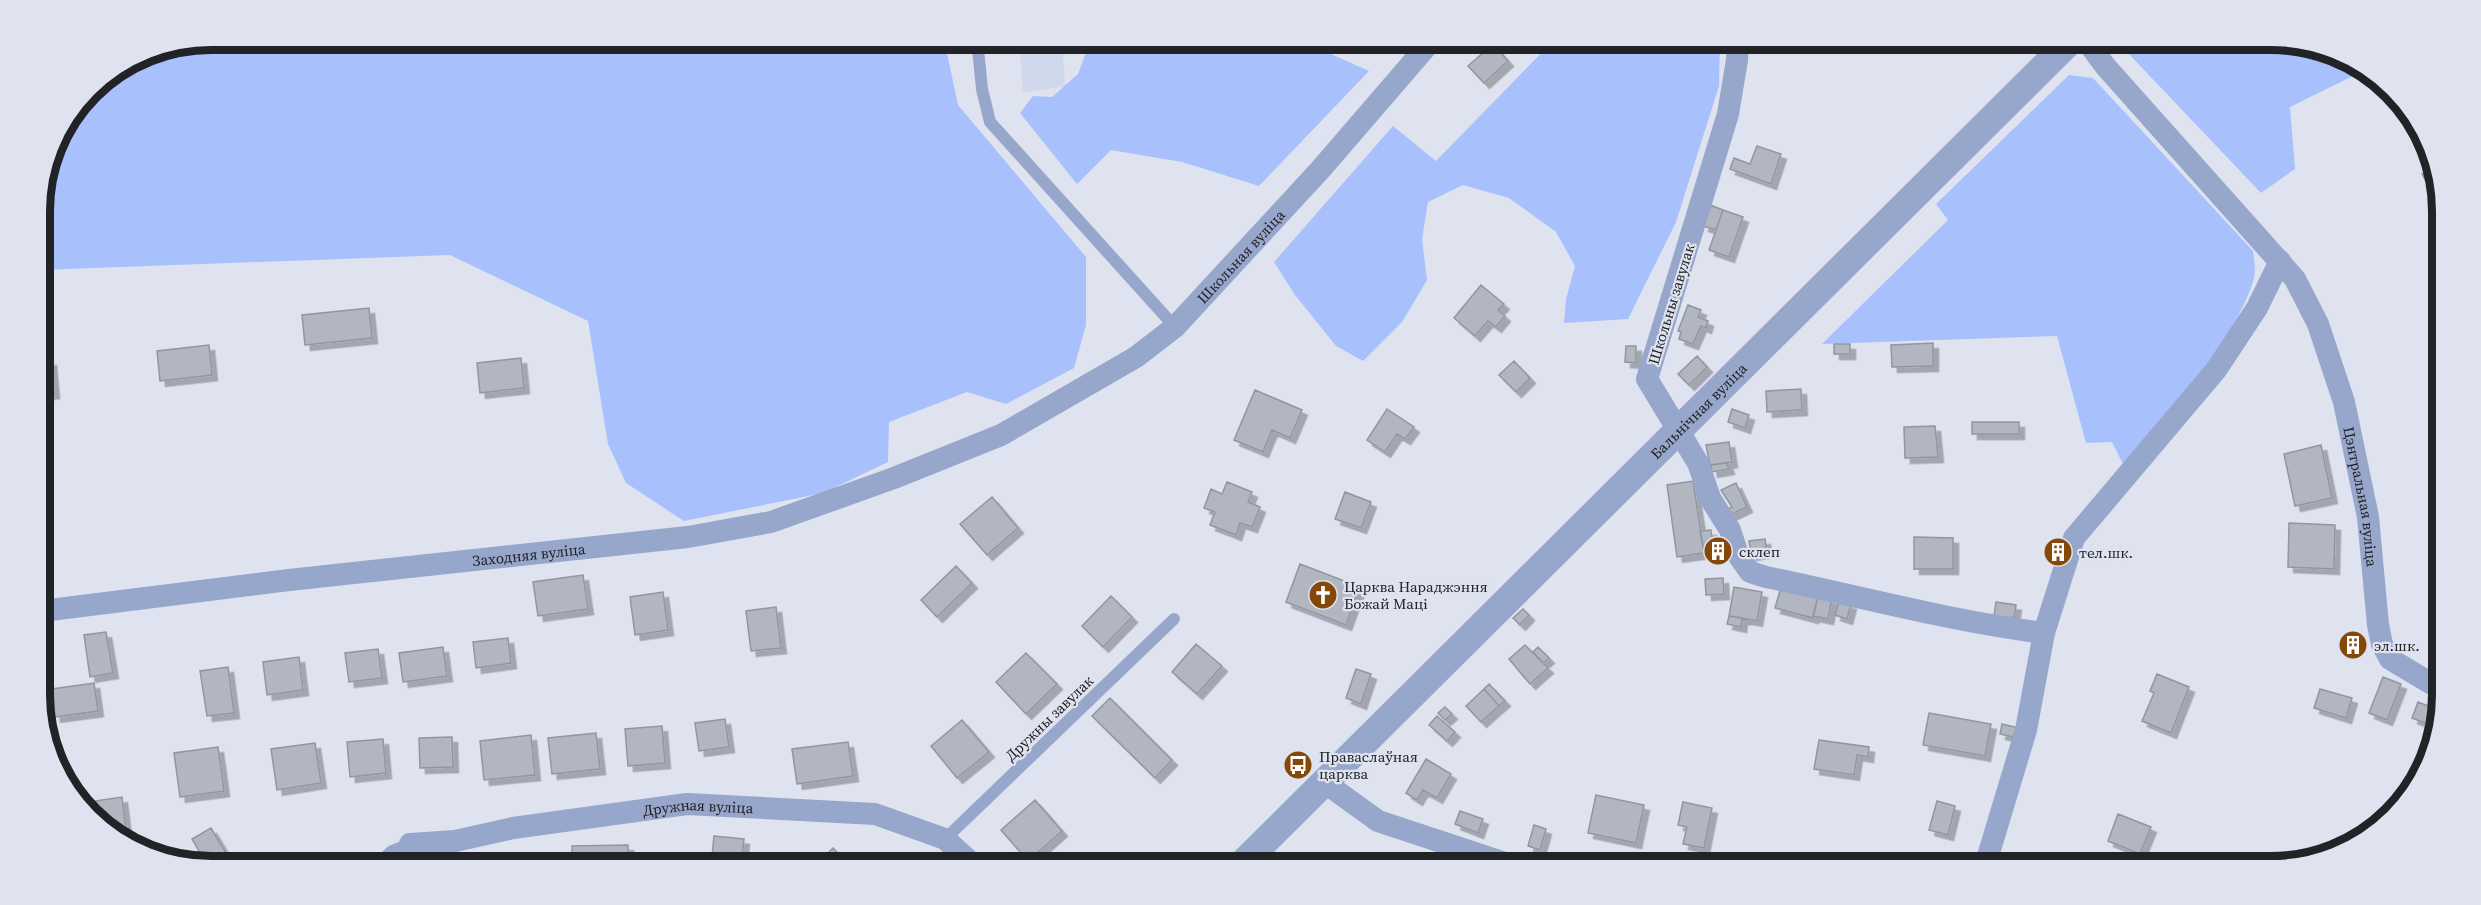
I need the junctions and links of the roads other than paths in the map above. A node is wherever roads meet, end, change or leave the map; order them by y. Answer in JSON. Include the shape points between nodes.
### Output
{"nodes":[{"id":1,"x":978,"y":50,"type":"edge"},
{"id":2,"x":1424,"y":50,"type":"edge"},
{"id":3,"x":1737,"y":50,"type":"edge"},
{"id":4,"x":2061,"y":50,"type":"edge"},
{"id":5,"x":2093,"y":50,"type":"edge"},
{"id":6,"x":2280,"y":261,"type":"junction"},
{"id":7,"x":1175,"y":327,"type":"junction"},
{"id":8,"x":1678,"y":429,"type":"junction"},
{"id":9,"x":1006,"y":432,"type":"joint"},
{"id":10,"x":50,"y":610,"type":"edge"},
{"id":11,"x":1174,"y":619,"type":"dead end"},
{"id":12,"x":2044,"y":633,"type":"junction"},
{"id":13,"x":2432,"y":684,"type":"edge"},
{"id":14,"x":1324,"y":782,"type":"junction"},
{"id":15,"x":945,"y":838,"type":"junction"},
{"id":16,"x":410,"y":844,"type":"joint"},
{"id":17,"x":1251,"y":855,"type":"edge"},
{"id":18,"x":1482,"y":855,"type":"edge"},
{"id":19,"x":1988,"y":855,"type":"edge"},
{"id":20,"x":387,"y":856,"type":"edge"},
{"id":21,"x":964,"y":856,"type":"edge"}],
"edges":[{"from":1,"to":7,"type":"lane","via":[[990,123]]},
{"from":2,"to":7,"type":"street","name":"Школьная вуліца","via":[[1320,170]]},
{"from":3,"to":8,"type":"street","name":"Школьны завулак","via":[[1728,114],[1647,379]]},
{"from":4,"to":8,"type":"street","name":"Бальнічная вуліца"},
{"from":5,"to":6,"type":"street","name":"Цэнтральная вуліца"},
{"from":6,"to":12,"type":"street","via":[[2257,308],[2216,370],[2074,538]]},
{"from":6,"to":13,"type":"street","name":"Цэнтральная вуліца","via":[[2295,279],[2318,324],[2344,402],[2368,517],[2382,644],[2390,659]]},
{"from":7,"to":9,"type":"street","name":"Школьная вуліца","via":[[1136,357]]},
{"from":8,"to":12,"type":"street","name":"Школьны завулак","via":[[1698,463],[1710,498],[1730,530],[1738,555],[1750,572],[1900,608]]},
{"from":8,"to":14,"type":"street","name":"Бальнічная вуліца"},
{"from":9,"to":10,"type":"street","name":"Заходняя вуліца","via":[[894,478],[759,524],[665,540]]},
{"from":11,"to":15,"type":"lane","name":"Дружны завулак"},
{"from":12,"to":19,"type":"street","via":[[2026,730]]},
{"from":14,"to":17,"type":"street","name":"Бальнічная вуліца"},
{"from":14,"to":18,"type":"street","via":[[1378,821]]},
{"from":15,"to":16,"type":"street","name":"Дружная вуліца","via":[[875,814],[687,804],[513,828],[455,841]]},
{"from":15,"to":21,"type":"street","name":"Дружная вуліца"},
{"from":16,"to":20,"type":"lane"}]}
